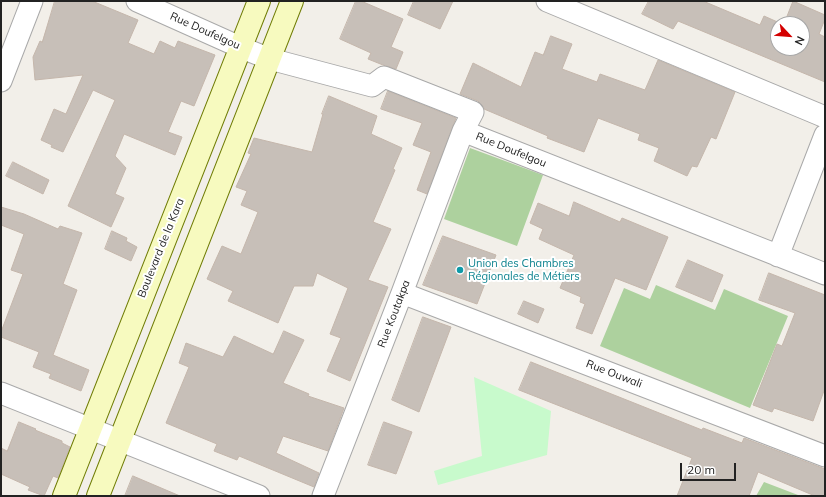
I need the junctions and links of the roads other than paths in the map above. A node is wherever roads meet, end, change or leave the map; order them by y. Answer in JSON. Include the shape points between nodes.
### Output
{"nodes":[{"id":1,"x":32,"y":1,"type":"edge"},
{"id":2,"x":137,"y":1,"type":"edge"},
{"id":3,"x":259,"y":1,"type":"edge"},
{"id":4,"x":292,"y":1,"type":"edge"},
{"id":5,"x":547,"y":1,"type":"edge"},
{"id":6,"x":242,"y":48,"type":"junction"},
{"id":7,"x":270,"y":59,"type":"junction"},
{"id":8,"x":1,"y":81,"type":"edge"},
{"id":9,"x":825,"y":117,"type":"edge"},
{"id":10,"x":463,"y":131,"type":"junction"},
{"id":11,"x":825,"y":135,"type":"edge"},
{"id":12,"x":778,"y":256,"type":"junction"},
{"id":13,"x":825,"y":274,"type":"edge"},
{"id":14,"x":402,"y":293,"type":"junction"},
{"id":15,"x":1,"y":393,"type":"edge"},
{"id":16,"x":90,"y":428,"type":"junction"},
{"id":17,"x":120,"y":440,"type":"junction"},
{"id":18,"x":825,"y":456,"type":"edge"},
{"id":19,"x":64,"y":496,"type":"edge"},
{"id":20,"x":98,"y":496,"type":"edge"},
{"id":21,"x":259,"y":496,"type":"edge"},
{"id":22,"x":323,"y":496,"type":"edge"}],
"edges":[{"from":1,"to":8,"type":"street"},
{"from":2,"to":6,"type":"street","name":"Rue Doufelgou"},
{"from":3,"to":6,"type":"main road","name":"Boulevard de la Kara"},
{"from":4,"to":7,"type":"main road"},
{"from":5,"to":9,"type":"street"},
{"from":6,"to":7,"type":"street","name":"Rue Doufelgou"},
{"from":6,"to":16,"type":"main road","name":"Boulevard de la Kara"},
{"from":7,"to":10,"type":"street","name":"Rue Doufelgou","via":[[372,86],[384,77],[473,112]]},
{"from":7,"to":17,"type":"main road"},
{"from":10,"to":12,"type":"street","name":"Rue Doufelgou"},
{"from":10,"to":14,"type":"street","name":"Rue Koutakpa"},
{"from":11,"to":12,"type":"street"},
{"from":12,"to":13,"type":"street","name":"Rue Doufelgou"},
{"from":14,"to":18,"type":"street","name":"Rue Ouwali"},
{"from":14,"to":22,"type":"street","name":"Rue Koutakpa"},
{"from":15,"to":16,"type":"street"},
{"from":16,"to":17,"type":"street"},
{"from":16,"to":19,"type":"main road","name":"Boulevard de la Kara"},
{"from":17,"to":20,"type":"main road"},
{"from":17,"to":21,"type":"street"}]}
